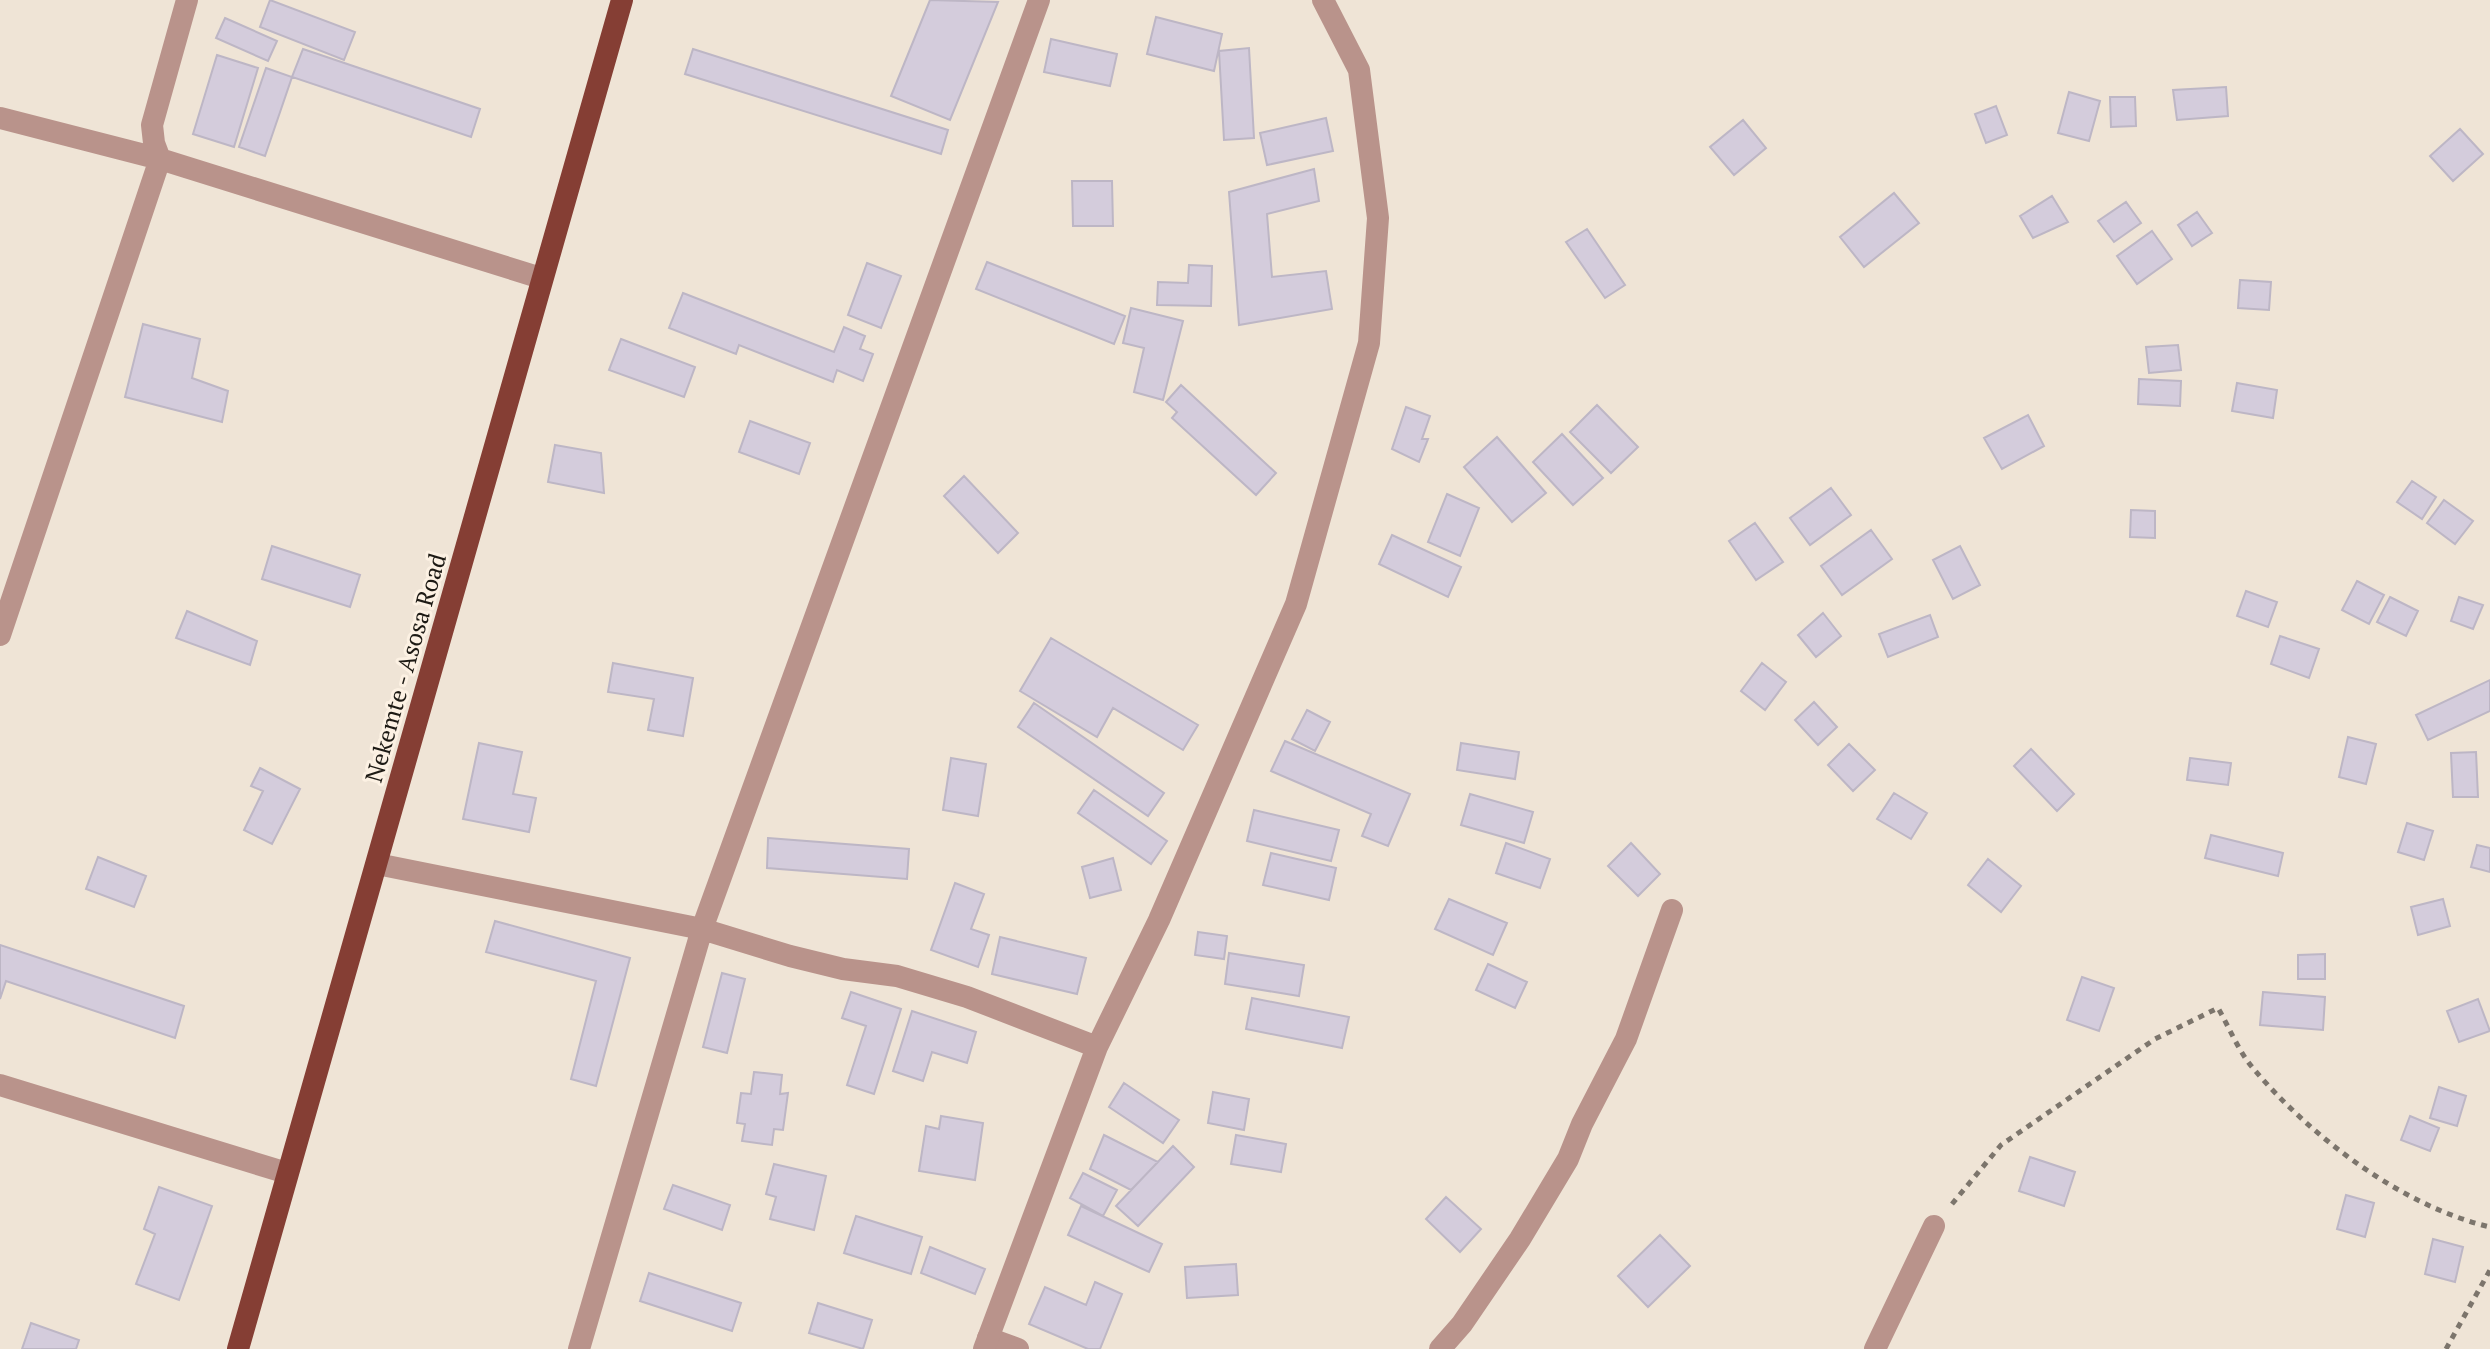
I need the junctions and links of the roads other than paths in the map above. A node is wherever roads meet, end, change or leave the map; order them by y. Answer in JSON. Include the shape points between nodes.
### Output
{"nodes":[{"id":1,"x":187,"y":0,"type":"edge"},
{"id":2,"x":622,"y":0,"type":"edge"},
{"id":3,"x":1039,"y":0,"type":"edge"},
{"id":4,"x":1323,"y":0,"type":"edge"},
{"id":5,"x":0,"y":118,"type":"edge"},
{"id":6,"x":160,"y":159,"type":"junction"},
{"id":7,"x":541,"y":278,"type":"junction"},
{"id":8,"x":0,"y":635,"type":"edge"},
{"id":9,"x":377,"y":864,"type":"junction"},
{"id":10,"x":1672,"y":910,"type":"dead end"},
{"id":11,"x":702,"y":929,"type":"junction"},
{"id":12,"x":1097,"y":1047,"type":"junction"},
{"id":13,"x":0,"y":1085,"type":"edge"},
{"id":14,"x":287,"y":1173,"type":"junction"},
{"id":15,"x":1934,"y":1226,"type":"road end"},
{"id":16,"x":986,"y":1343,"type":"edge"},
{"id":17,"x":238,"y":1349,"type":"edge"},
{"id":18,"x":579,"y":1349,"type":"edge"},
{"id":19,"x":1018,"y":1349,"type":"edge"},
{"id":20,"x":1440,"y":1349,"type":"edge"},
{"id":21,"x":1875,"y":1349,"type":"edge"}],
"edges":[{"from":1,"to":6,"type":"street","via":[[152,125]]},
{"from":2,"to":7,"type":"highway","name":"Nekemte - Asosa Road"},
{"from":3,"to":11,"type":"street"},
{"from":4,"to":12,"type":"street","via":[[1359,70],[1378,218],[1369,343],[1296,604],[1159,920]]},
{"from":5,"to":6,"type":"street"},
{"from":6,"to":7,"type":"street"},
{"from":6,"to":8,"type":"street"},
{"from":7,"to":9,"type":"highway","name":"Nekemte - Asosa Road"},
{"from":9,"to":11,"type":"street"},
{"from":9,"to":14,"type":"highway","name":"Nekemte - Asosa Road"},
{"from":10,"to":20,"type":"street","via":[[1626,1039],[1568,1159],[1520,1239]]},
{"from":11,"to":12,"type":"street","via":[[843,969],[897,976]]},
{"from":11,"to":18,"type":"street"},
{"from":12,"to":16,"type":"street"},
{"from":13,"to":14,"type":"street"},
{"from":14,"to":17,"type":"highway","name":"Nekemte - Asosa Road"},
{"from":15,"to":21,"type":"street"},
{"from":16,"to":19,"type":"street"}]}
